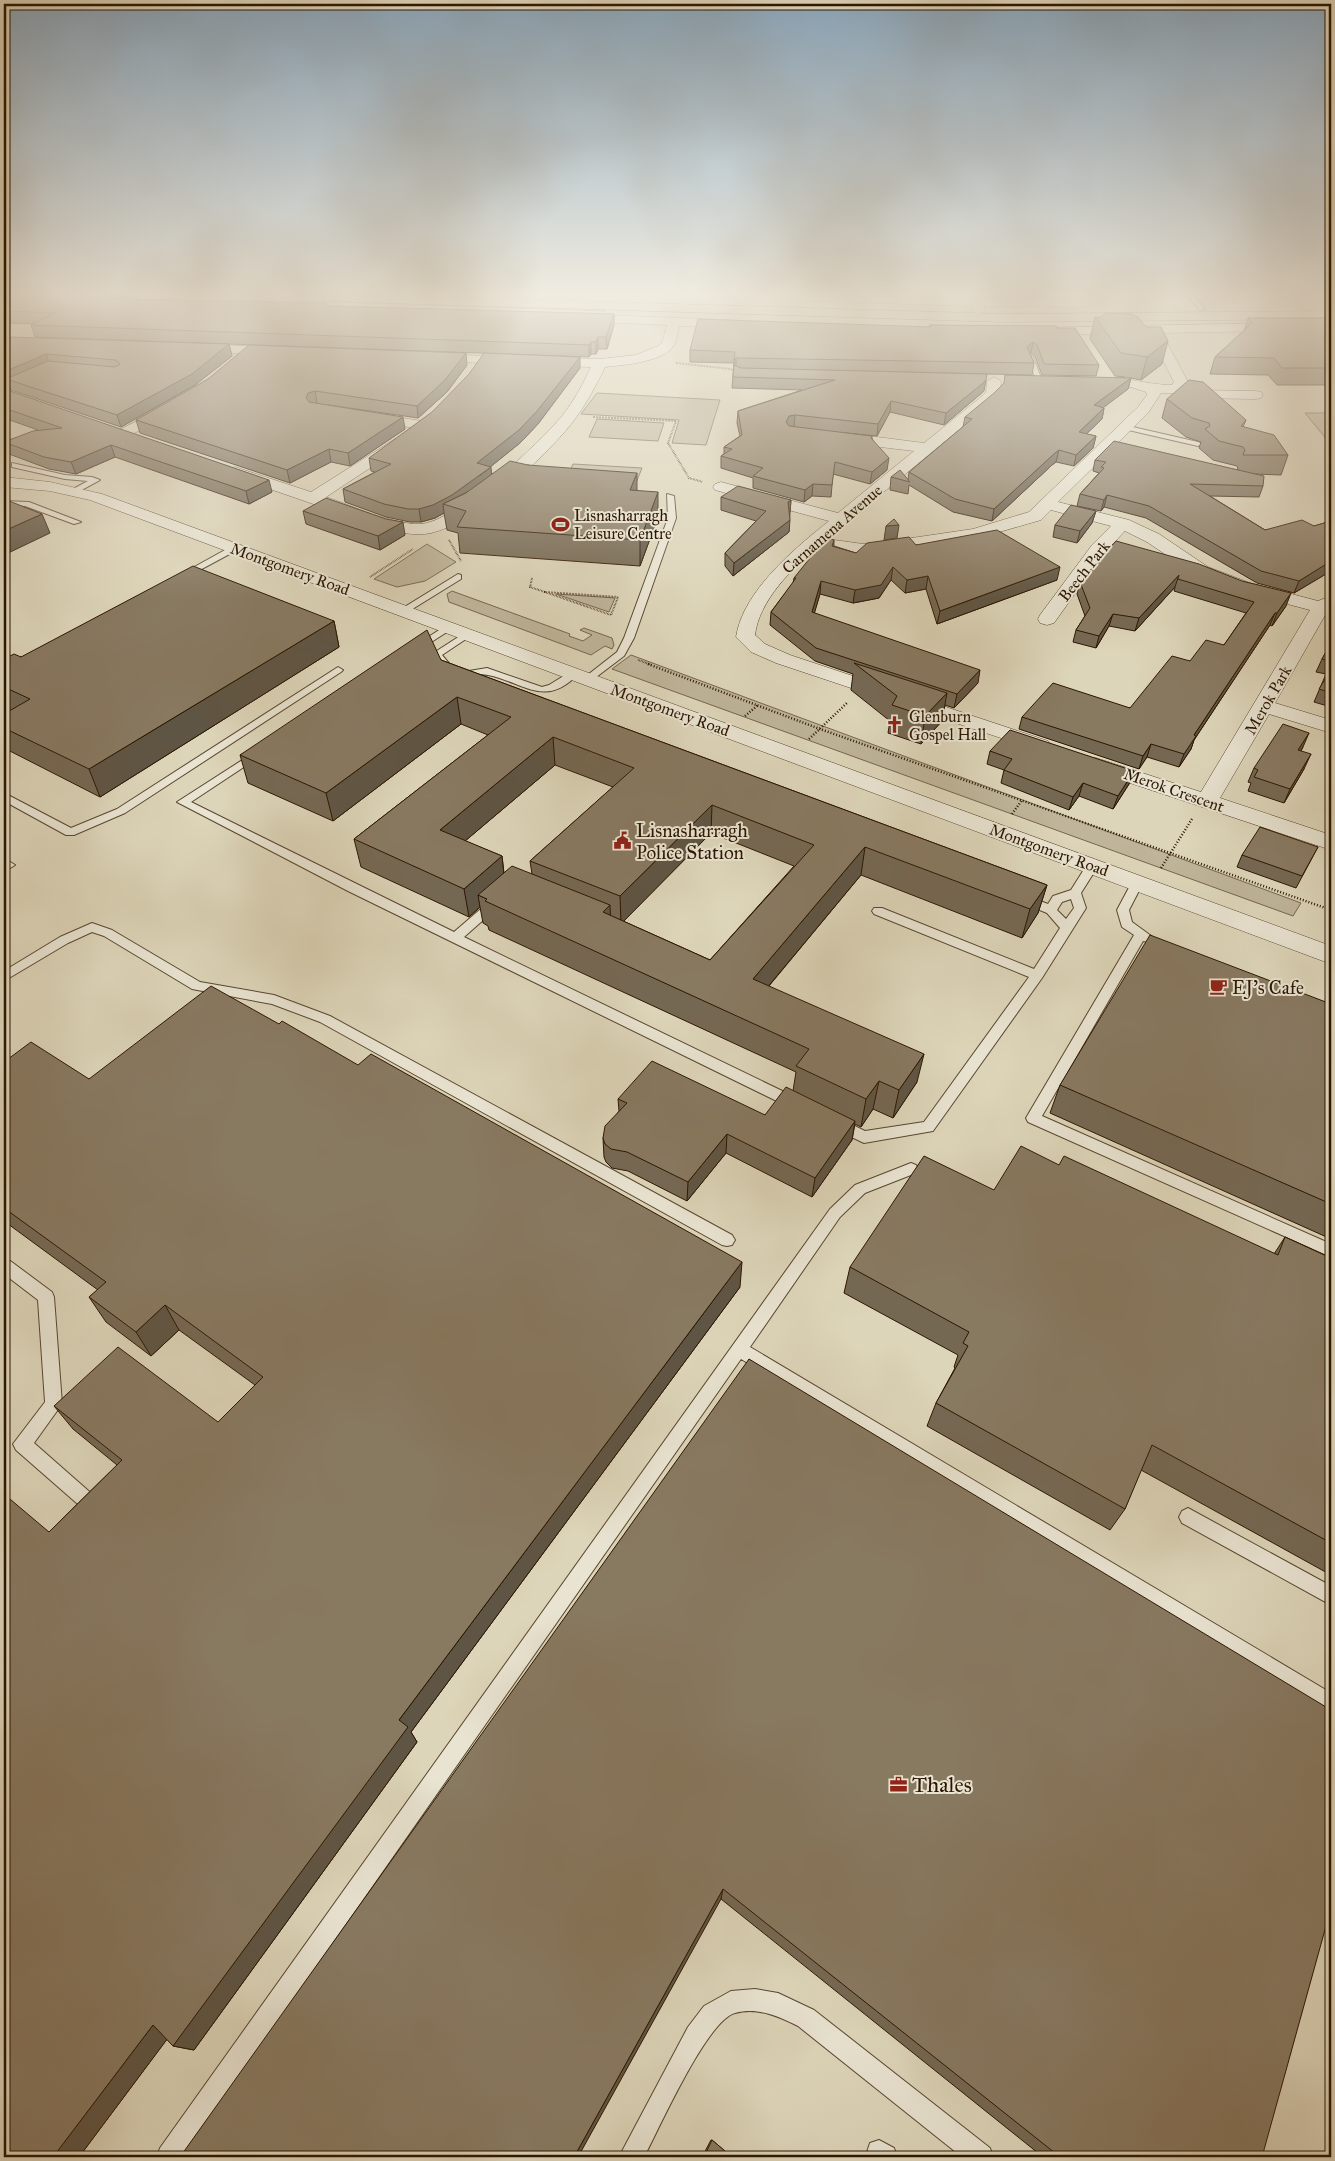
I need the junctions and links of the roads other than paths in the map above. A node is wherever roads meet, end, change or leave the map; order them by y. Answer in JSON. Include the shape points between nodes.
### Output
{"nodes":[{"id":1,"x":13,"y":397,"type":"edge"},
{"id":2,"x":581,"y":397,"type":"edge"},
{"id":3,"x":989,"y":397,"type":"edge"},
{"id":4,"x":1153,"y":397,"type":"edge"},
{"id":5,"x":22,"y":400,"type":"edge"},
{"id":6,"x":184,"y":401,"type":"edge"},
{"id":7,"x":436,"y":413,"type":"edge"},
{"id":8,"x":354,"y":414,"type":"edge"},
{"id":9,"x":422,"y":424,"type":"junction"},
{"id":10,"x":1127,"y":427,"type":"junction"},
{"id":11,"x":104,"y":428,"type":"edge"},
{"id":12,"x":122,"y":434,"type":"junction"},
{"id":13,"x":823,"y":436,"type":"edge"},
{"id":14,"x":141,"y":440,"type":"edge"},
{"id":15,"x":1112,"y":441,"type":"junction"},
{"id":16,"x":1198,"y":444,"type":"dead end"},
{"id":17,"x":1132,"y":446,"type":"edge"},
{"id":18,"x":925,"y":448,"type":"junction"},
{"id":19,"x":15,"y":465,"type":"dead end"},
{"id":20,"x":223,"y":468,"type":"edge"},
{"id":21,"x":4,"y":482,"type":"edge"},
{"id":22,"x":721,"y":487,"type":"road end"},
{"id":23,"x":76,"y":491,"type":"junction"},
{"id":24,"x":670,"y":496,"type":"dead end"},
{"id":25,"x":313,"y":498,"type":"junction"},
{"id":26,"x":4,"y":503,"type":"edge"},
{"id":27,"x":1048,"y":505,"type":"junction"},
{"id":28,"x":841,"y":519,"type":"junction"},
{"id":29,"x":77,"y":522,"type":"dead end"},
{"id":30,"x":1123,"y":524,"type":"junction"},
{"id":31,"x":814,"y":541,"type":"junction"},
{"id":32,"x":234,"y":548,"type":"junction"},
{"id":33,"x":458,"y":577,"type":"dead end"},
{"id":34,"x":173,"y":580,"type":"edge"},
{"id":35,"x":1326,"y":604,"type":"edge"},
{"id":36,"x":403,"y":611,"type":"junction"},
{"id":37,"x":1047,"y":619,"type":"dead end"},
{"id":38,"x":448,"y":628,"type":"junction"},
{"id":39,"x":466,"y":635,"type":"junction"},
{"id":40,"x":407,"y":654,"type":"edge"},
{"id":41,"x":338,"y":670,"type":"dead end"},
{"id":42,"x":455,"y":676,"type":"junction"},
{"id":43,"x":580,"y":677,"type":"junction"},
{"id":44,"x":470,"y":684,"type":"edge"},
{"id":45,"x":1264,"y":706,"type":"junction"},
{"id":46,"x":1331,"y":726,"type":"edge"},
{"id":47,"x":988,"y":728,"type":"joint"},
{"id":48,"x":269,"y":745,"type":"edge"},
{"id":49,"x":4,"y":797,"type":"edge"},
{"id":50,"x":1207,"y":801,"type":"junction"},
{"id":51,"x":1331,"y":843,"type":"edge"},
{"id":52,"x":4,"y":862,"type":"edge"},
{"id":53,"x":1092,"y":866,"type":"junction"},
{"id":54,"x":4,"y":868,"type":"edge"},
{"id":55,"x":1143,"y":885,"type":"junction"},
{"id":56,"x":1010,"y":893,"type":"edge"},
{"id":57,"x":1075,"y":893,"type":"junction"},
{"id":58,"x":506,"y":894,"type":"edge"},
{"id":59,"x":1051,"y":910,"type":"junction"},
{"id":60,"x":878,"y":911,"type":"dead end"},
{"id":61,"x":1066,"y":928,"type":"junction"},
{"id":62,"x":1140,"y":935,"type":"junction"},
{"id":63,"x":455,"y":938,"type":"junction"},
{"id":64,"x":1158,"y":942,"type":"edge"},
{"id":65,"x":1331,"y":954,"type":"edge"},
{"id":66,"x":1037,"y":975,"type":"junction"},
{"id":67,"x":4,"y":977,"type":"edge"},
{"id":68,"x":220,"y":990,"type":"junction"},
{"id":69,"x":205,"y":1002,"type":"edge"},
{"id":70,"x":803,"y":1107,"type":"edge"},
{"id":71,"x":829,"y":1120,"type":"edge"},
{"id":72,"x":911,"y":1169,"type":"dead end"},
{"id":73,"x":727,"y":1240,"type":"dead end"},
{"id":74,"x":1331,"y":1251,"type":"edge"},
{"id":75,"x":4,"y":1265,"type":"edge"},
{"id":76,"x":739,"y":1349,"type":"junction"},
{"id":77,"x":86,"y":1500,"type":"edge"},
{"id":78,"x":1188,"y":1517,"type":"dead end"},
{"id":79,"x":1331,"y":1596,"type":"edge"},
{"id":80,"x":1331,"y":1704,"type":"edge"},
{"id":81,"x":169,"y":2157,"type":"edge"},
{"id":82,"x":631,"y":2157,"type":"edge"},
{"id":83,"x":981,"y":2157,"type":"edge"}],
"edges":[{"from":1,"to":5,"type":"street"},
{"from":2,"to":25,"type":"street","via":[[570,416],[527,460],[479,500],[446,521],[412,529]]},
{"from":3,"to":18,"type":"street","name":"Carnamena Avenue"},
{"from":4,"to":10,"type":"street"},
{"from":6,"to":12,"type":"street"},
{"from":7,"to":9,"type":"street"},
{"from":8,"to":9,"type":"street"},
{"from":9,"to":25,"type":"street","via":[[382,455]]},
{"from":10,"to":15,"type":"street"},
{"from":10,"to":16,"type":"lane"},
{"from":11,"to":12,"type":"street"},
{"from":12,"to":14,"type":"street"},
{"from":13,"to":18,"type":"street"},
{"from":15,"to":17,"type":"street"},
{"from":15,"to":27,"type":"street"},
{"from":18,"to":28,"type":"street","name":"Carnamena Avenue"},
{"from":19,"to":23,"type":"lane","via":[[68,478],[96,480]]},
{"from":20,"to":25,"type":"street"},
{"from":21,"to":23,"type":"street","name":"Montgomery Road"},
{"from":22,"to":28,"type":"street"},
{"from":23,"to":32,"type":"street","name":"Montgomery Road"},
{"from":24,"to":43,"type":"lane","via":[[672,518],[629,638],[621,654]]},
{"from":26,"to":29,"type":"lane","via":[[26,504]]},
{"from":27,"to":30,"type":"street"},
{"from":27,"to":31,"type":"street","via":[[1035,516],[975,534],[863,549]]},
{"from":28,"to":31,"type":"street","name":"Carnamena Avenue"},
{"from":30,"to":35,"type":"street","via":[[1153,538],[1202,571],[1244,586]]},
{"from":30,"to":37,"type":"street","name":"Beech Park","via":[[1098,549]]},
{"from":31,"to":47,"type":"street","name":"Carnamena Avenue","via":[[778,575],[744,629],[745,637],[766,652]]},
{"from":32,"to":34,"type":"lane","via":[[195,573]]},
{"from":32,"to":36,"type":"street","name":"Montgomery Road"},
{"from":33,"to":36,"type":"lane"},
{"from":35,"to":45,"type":"street","name":"Merok Park"},
{"from":36,"to":38,"type":"street","name":"Montgomery Road"},
{"from":38,"to":39,"type":"street","name":"Montgomery Road"},
{"from":38,"to":40,"type":"lane"},
{"from":39,"to":42,"type":"lane","via":[[437,654]]},
{"from":39,"to":43,"type":"street","name":"Montgomery Road"},
{"from":41,"to":49,"type":"lane","via":[[121,811],[70,832]]},
{"from":42,"to":43,"type":"lane","via":[[487,671],[541,690]]},
{"from":42,"to":44,"type":"lane"},
{"from":43,"to":53,"type":"street","name":"Montgomery Road"},
{"from":45,"to":46,"type":"street"},
{"from":45,"to":50,"type":"street","name":"Merok Park"},
{"from":47,"to":50,"type":"street","name":"Merok Crescent"},
{"from":48,"to":63,"type":"lane","via":[[183,802]]},
{"from":50,"to":51,"type":"street","name":"Merok Crescent"},
{"from":52,"to":54,"type":"lane","via":[[9,865]]},
{"from":53,"to":55,"type":"street","name":"Montgomery Road"},
{"from":53,"to":57,"type":"lane"},
{"from":55,"to":62,"type":"lane","via":[[1123,910],[1126,924]]},
{"from":55,"to":65,"type":"street","name":"Montgomery Road"},
{"from":56,"to":59,"type":"lane"},
{"from":57,"to":59,"type":"lane","via":[[1057,899]]},
{"from":57,"to":61,"type":"lane","via":[[1080,908]]},
{"from":58,"to":63,"type":"lane"},
{"from":59,"to":61,"type":"lane"},
{"from":60,"to":66,"type":"lane"},
{"from":61,"to":66,"type":"lane"},
{"from":62,"to":64,"type":"lane"},
{"from":62,"to":74,"type":"lane","via":[[1033,1118]]},
{"from":63,"to":70,"type":"lane"},
{"from":66,"to":71,"type":"lane","via":[[928,1127],[864,1137]]},
{"from":67,"to":68,"type":"lane","via":[[64,940],[92,927],[108,933],[197,986]]},
{"from":68,"to":69,"type":"lane"},
{"from":68,"to":73,"type":"lane","via":[[274,1000],[325,1019]]},
{"from":72,"to":76,"type":"lane","via":[[860,1189],[835,1213]]},
{"from":75,"to":77,"type":"lane","via":[[46,1296],[54,1404],[22,1444]]},
{"from":76,"to":80,"type":"lane"},
{"from":76,"to":81,"type":"lane"},
{"from":78,"to":79,"type":"lane"},
{"from":82,"to":83,"type":"lane","via":[[696,2035],[712,2014],[731,2002],[755,2000],[778,2004],[806,2018]]}]}
